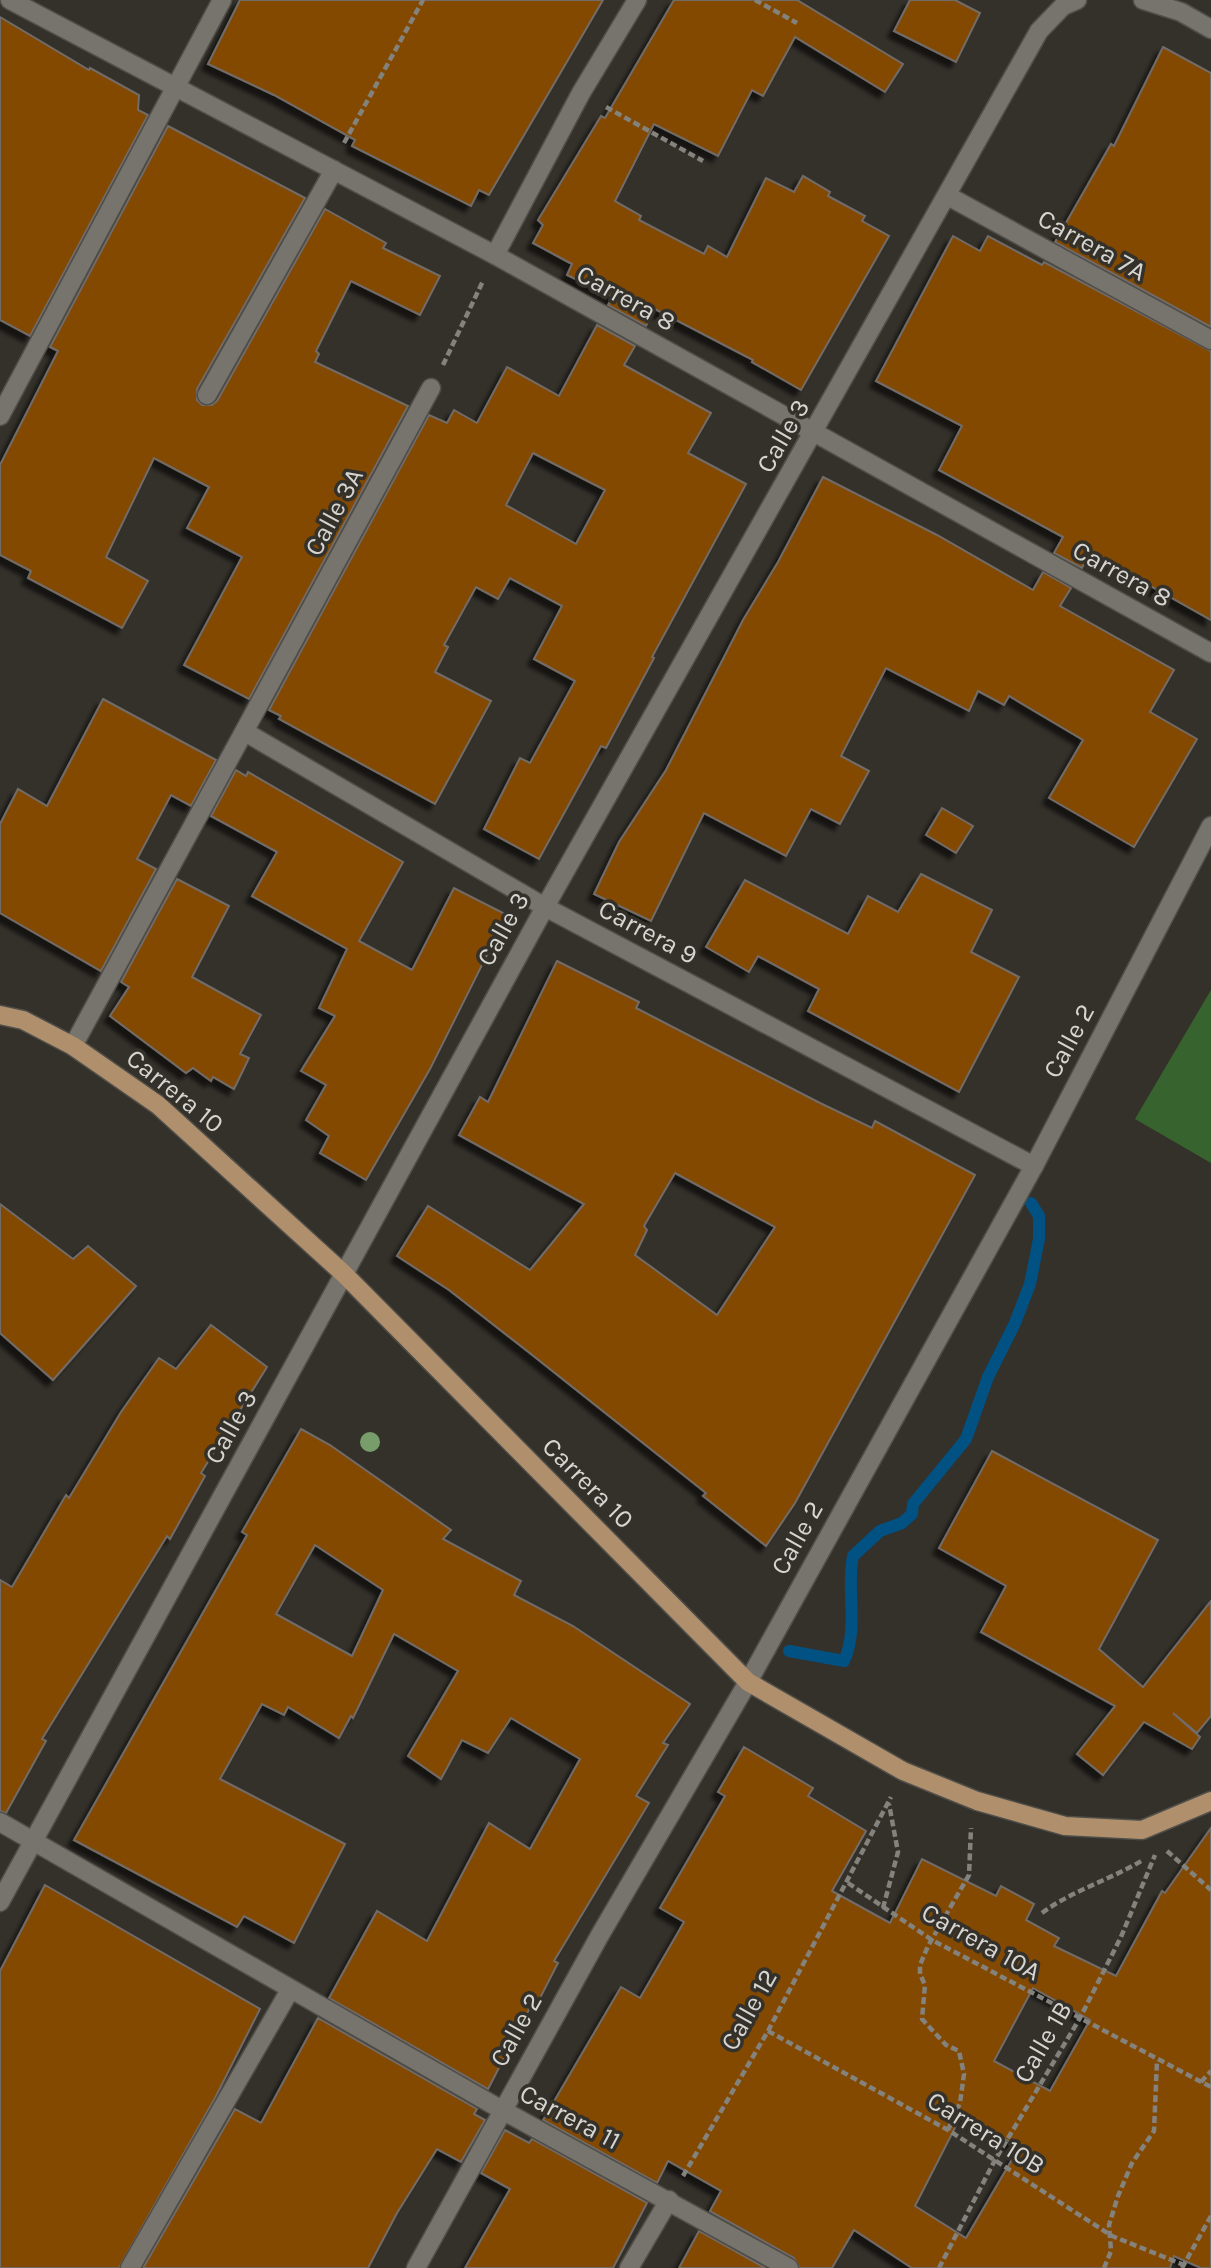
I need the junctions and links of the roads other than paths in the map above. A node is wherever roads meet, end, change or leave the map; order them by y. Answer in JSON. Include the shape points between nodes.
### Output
{"nodes":[{"id":1,"x":10,"y":0,"type":"edge"},
{"id":2,"x":222,"y":0,"type":"edge"},
{"id":3,"x":637,"y":0,"type":"edge"},
{"id":4,"x":1077,"y":0,"type":"edge"},
{"id":5,"x":1143,"y":0,"type":"edge"},
{"id":6,"x":1211,"y":29,"type":"edge"},
{"id":7,"x":176,"y":87,"type":"junction"},
{"id":8,"x":331,"y":169,"type":"junction"},
{"id":9,"x":948,"y":196,"type":"junction"},
{"id":10,"x":495,"y":255,"type":"junction"},
{"id":11,"x":1211,"y":340,"type":"edge"},
{"id":12,"x":431,"y":388,"type":"road end"},
{"id":13,"x":207,"y":394,"type":"dead end"},
{"id":14,"x":0,"y":416,"type":"edge"},
{"id":15,"x":815,"y":432,"type":"junction"},
{"id":16,"x":1211,"y":653,"type":"edge"},
{"id":17,"x":245,"y":732,"type":"junction"},
{"id":18,"x":1211,"y":826,"type":"edge"},
{"id":19,"x":545,"y":907,"type":"junction"},
{"id":20,"x":0,"y":1015,"type":"edge"},
{"id":21,"x":73,"y":1046,"type":"junction"},
{"id":22,"x":1034,"y":1166,"type":"junction"},
{"id":23,"x":344,"y":1274,"type":"junction"},
{"id":24,"x":748,"y":1682,"type":"junction"},
{"id":25,"x":1211,"y":1801,"type":"edge"},
{"id":26,"x":0,"y":1822,"type":"edge"},
{"id":27,"x":33,"y":1842,"type":"junction"},
{"id":28,"x":0,"y":1902,"type":"edge"},
{"id":29,"x":290,"y":1990,"type":"junction"},
{"id":30,"x":502,"y":2110,"type":"junction"},
{"id":31,"x":669,"y":2200,"type":"junction"},
{"id":32,"x":130,"y":2268,"type":"edge"},
{"id":33,"x":416,"y":2268,"type":"edge"},
{"id":34,"x":629,"y":2268,"type":"edge"},
{"id":35,"x":789,"y":2268,"type":"edge"}],
"edges":[{"from":1,"to":7,"type":"street","name":"Carrera 8"},
{"from":2,"to":7,"type":"street"},
{"from":3,"to":10,"type":"street","via":[[581,93]]},
{"from":4,"to":9,"type":"street","name":"Calle 3","via":[[1063,6],[1040,31]]},
{"from":5,"to":6,"type":"street","via":[[1181,12]]},
{"from":7,"to":8,"type":"street","name":"Carrera 8"},
{"from":7,"to":14,"type":"street"},
{"from":8,"to":10,"type":"street","name":"Carrera 8"},
{"from":8,"to":13,"type":"street"},
{"from":9,"to":11,"type":"street","name":"Carrera 7A"},
{"from":9,"to":15,"type":"street","name":"Calle 3"},
{"from":10,"to":15,"type":"street","name":"Carrera 8"},
{"from":12,"to":17,"type":"street","name":"Calle 3A"},
{"from":15,"to":16,"type":"street","name":"Carrera 8"},
{"from":15,"to":19,"type":"street","name":"Calle 3"},
{"from":17,"to":19,"type":"street","name":"Carrera 9"},
{"from":17,"to":21,"type":"street","name":"Calle 3A"},
{"from":18,"to":22,"type":"street","name":"Calle 2"},
{"from":19,"to":22,"type":"street","name":"Carrera 9"},
{"from":19,"to":23,"type":"street","name":"Calle 3"},
{"from":20,"to":21,"type":"main road","name":"Carrera 10","via":[[23,1020]]},
{"from":21,"to":23,"type":"main road","name":"Carrera 10","via":[[158,1105]]},
{"from":22,"to":24,"type":"street","name":"Calle 2"},
{"from":23,"to":24,"type":"main road","name":"Carrera 10"},
{"from":23,"to":27,"type":"street","name":"Calle 3"},
{"from":24,"to":25,"type":"main road","name":"Carrera 10","via":[[904,1771],[977,1801],[1065,1826],[1142,1830]]},
{"from":24,"to":30,"type":"street","name":"Calle 2"},
{"from":26,"to":27,"type":"street","name":"Carrera 11"},
{"from":27,"to":28,"type":"street","name":"Calle 3"},
{"from":27,"to":29,"type":"street","name":"Carrera 11"},
{"from":29,"to":30,"type":"street","name":"Carrera 11"},
{"from":29,"to":32,"type":"street"},
{"from":30,"to":31,"type":"street","name":"Carrera 11"},
{"from":30,"to":33,"type":"street","name":"Calle 2"},
{"from":31,"to":34,"type":"street"},
{"from":31,"to":35,"type":"street","name":"Carrera 11"}]}
